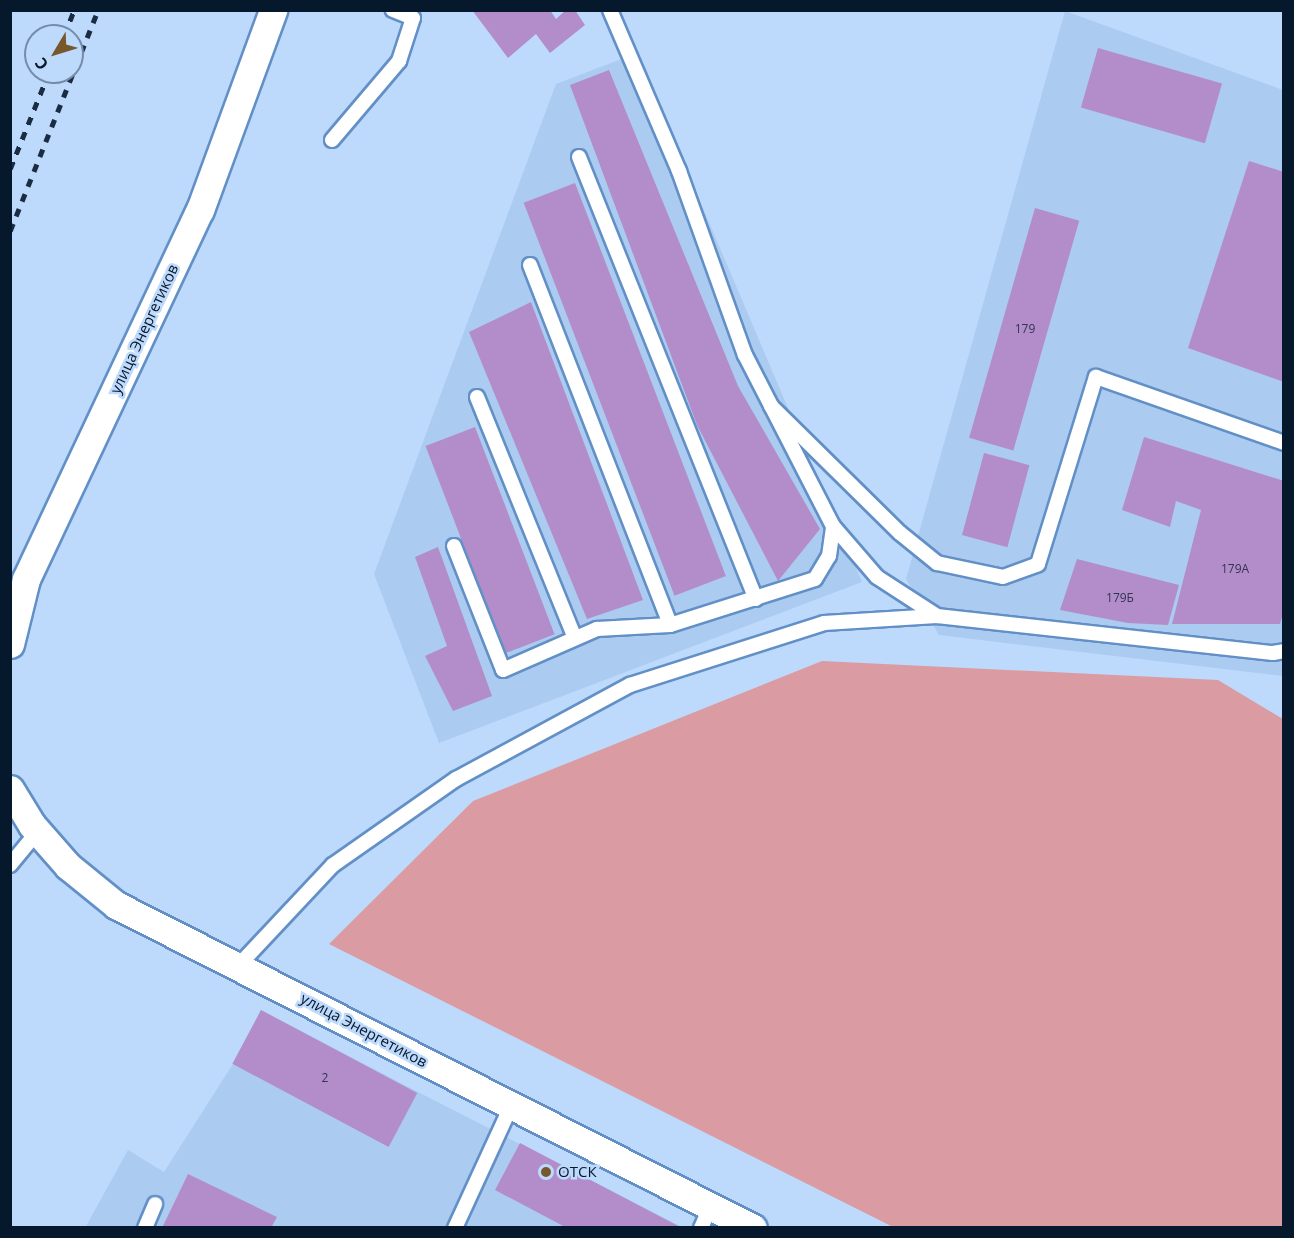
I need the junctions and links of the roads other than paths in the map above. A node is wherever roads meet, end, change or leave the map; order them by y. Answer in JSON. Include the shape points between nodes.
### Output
{"nodes":[{"id":1,"x":273,"y":10,"type":"edge"},
{"id":2,"x":393,"y":10,"type":"edge"},
{"id":3,"x":610,"y":10,"type":"edge"},
{"id":4,"x":332,"y":140,"type":"dead end"},
{"id":5,"x":579,"y":157,"type":"dead end"},
{"id":6,"x":530,"y":265,"type":"dead end"},
{"id":7,"x":477,"y":397,"type":"dead end"},
{"id":8,"x":771,"y":406,"type":"junction"},
{"id":9,"x":1284,"y":443,"type":"edge"},
{"id":10,"x":833,"y":526,"type":"junction"},
{"id":11,"x":454,"y":546,"type":"dead end"},
{"id":12,"x":756,"y":599,"type":"junction"},
{"id":13,"x":937,"y":616,"type":"junction"},
{"id":14,"x":670,"y":625,"type":"junction"},
{"id":15,"x":575,"y":638,"type":"junction"},
{"id":16,"x":10,"y":644,"type":"edge"},
{"id":17,"x":1284,"y":651,"type":"edge"},
{"id":18,"x":10,"y":789,"type":"edge"},
{"id":19,"x":38,"y":831,"type":"junction"},
{"id":20,"x":10,"y":865,"type":"edge"},
{"id":21,"x":239,"y":965,"type":"junction"},
{"id":22,"x":511,"y":1106,"type":"junction"},
{"id":23,"x":155,"y":1204,"type":"dead end"},
{"id":24,"x":706,"y":1217,"type":"edge"},
{"id":25,"x":145,"y":1227,"type":"edge"},
{"id":26,"x":455,"y":1227,"type":"edge"},
{"id":27,"x":753,"y":1227,"type":"edge"}],
"edges":[{"from":1,"to":16,"type":"street","name":"улица Энергетиков","via":[[201,210],[26,579]]},
{"from":2,"to":4,"type":"lane","via":[[413,18],[399,61]]},
{"from":3,"to":8,"type":"lane","via":[[679,171],[745,355]]},
{"from":5,"to":12,"type":"lane"},
{"from":6,"to":14,"type":"lane"},
{"from":7,"to":15,"type":"lane"},
{"from":8,"to":9,"type":"lane","via":[[900,533],[937,563],[1003,578],[1038,564],[1096,377]]},
{"from":8,"to":10,"type":"lane"},
{"from":10,"to":12,"type":"lane","via":[[829,556],[814,579]]},
{"from":10,"to":13,"type":"lane","via":[[877,577]]},
{"from":11,"to":15,"type":"lane","via":[[503,670]]},
{"from":12,"to":14,"type":"lane"},
{"from":13,"to":17,"type":"lane","via":[[1273,653]]},
{"from":13,"to":21,"type":"lane","via":[[824,623],[630,685],[456,779],[333,865]]},
{"from":14,"to":15,"type":"lane","via":[[597,629]]},
{"from":18,"to":19,"type":"street","name":"улица Энергетиков"},
{"from":19,"to":20,"type":"lane"},
{"from":19,"to":21,"type":"street","name":"улица Энергетиков","via":[[68,866],[116,905]]},
{"from":21,"to":22,"type":"street","name":"улица Энергетиков"},
{"from":22,"to":24,"type":"street","name":"улица Энергетиков"},
{"from":22,"to":26,"type":"lane"},
{"from":23,"to":25,"type":"lane"},
{"from":24,"to":27,"type":"street","name":"улица Энергетиков"}]}
